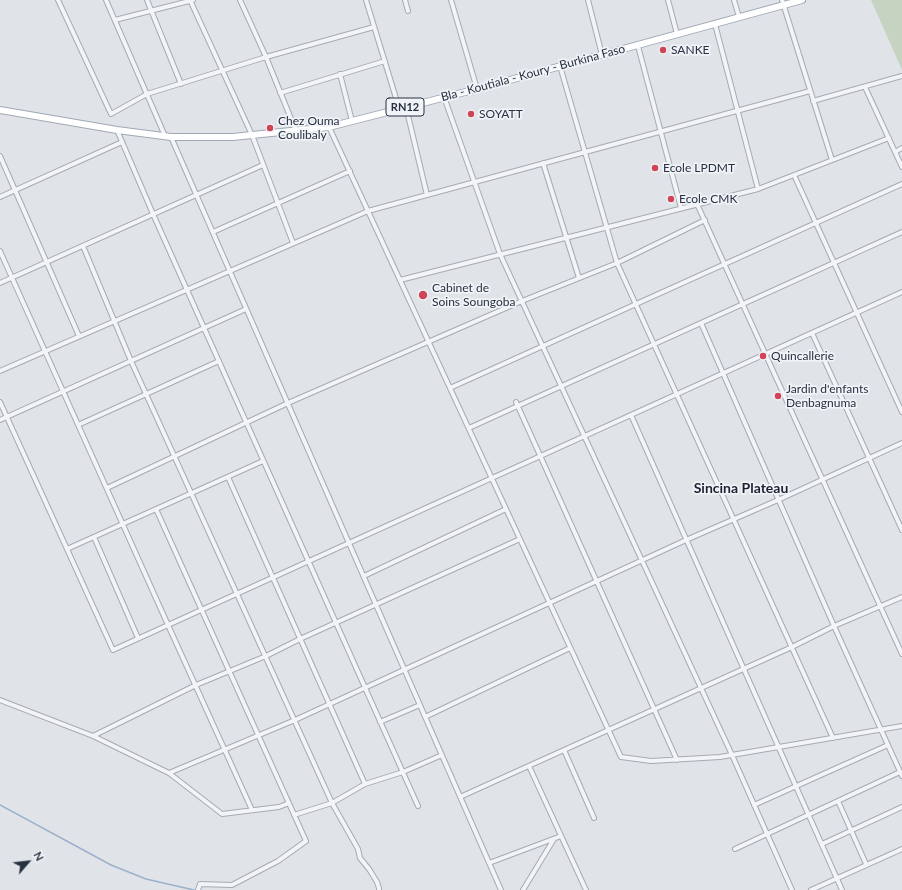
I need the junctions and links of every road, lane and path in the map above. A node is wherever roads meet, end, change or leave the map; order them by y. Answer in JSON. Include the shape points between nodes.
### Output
{"nodes":[{"id":1,"x":58,"y":0,"type":"edge"},
{"id":2,"x":106,"y":0,"type":"edge"},
{"id":3,"x":147,"y":0,"type":"edge"},
{"id":4,"x":191,"y":0,"type":"edge"},
{"id":5,"x":240,"y":0,"type":"edge"},
{"id":6,"x":366,"y":0,"type":"edge"},
{"id":7,"x":405,"y":0,"type":"edge"},
{"id":8,"x":451,"y":0,"type":"edge"},
{"id":9,"x":588,"y":0,"type":"edge"},
{"id":10,"x":668,"y":0,"type":"edge"},
{"id":11,"x":734,"y":0,"type":"edge"},
{"id":12,"x":802,"y":0,"type":"edge"},
{"id":13,"x":782,"y":2,"type":"edge"},
{"id":14,"x":408,"y":11,"type":"dead end"},
{"id":15,"x":151,"y":12,"type":"junction"},
{"id":16,"x":739,"y":17,"type":"junction"},
{"id":17,"x":115,"y":20,"type":"junction"},
{"id":18,"x":715,"y":24,"type":"junction"},
{"id":19,"x":374,"y":28,"type":"junction"},
{"id":20,"x":677,"y":34,"type":"junction"},
{"id":21,"x":638,"y":46,"type":"junction"},
{"id":22,"x":602,"y":55,"type":"junction"},
{"id":23,"x":266,"y":57,"type":"junction"},
{"id":24,"x":385,"y":61,"type":"junction"},
{"id":25,"x":560,"y":66,"type":"junction"},
{"id":26,"x":222,"y":71,"type":"junction"},
{"id":27,"x":340,"y":74,"type":"junction"},
{"id":28,"x":902,"y":76,"type":"edge"},
{"id":29,"x":181,"y":84,"type":"junction"},
{"id":30,"x":865,"y":86,"type":"junction"},
{"id":31,"x":477,"y":89,"type":"junction"},
{"id":32,"x":810,"y":90,"type":"junction"},
{"id":33,"x":280,"y":93,"type":"junction"},
{"id":34,"x":147,"y":94,"type":"junction"},
{"id":35,"x":444,"y":97,"type":"junction"},
{"id":36,"x":813,"y":101,"type":"junction"},
{"id":37,"x":406,"y":107,"type":"junction"},
{"id":38,"x":399,"y":108,"type":"junction"},
{"id":39,"x":0,"y":110,"type":"edge"},
{"id":40,"x":738,"y":110,"type":"junction"},
{"id":41,"x":352,"y":121,"type":"junction"},
{"id":42,"x":329,"y":127,"type":"junction"},
{"id":43,"x":117,"y":130,"type":"junction"},
{"id":44,"x":296,"y":131,"type":"junction"},
{"id":45,"x":660,"y":131,"type":"junction"},
{"id":46,"x":252,"y":135,"type":"junction"},
{"id":47,"x":168,"y":136,"type":"junction"},
{"id":48,"x":889,"y":138,"type":"junction"},
{"id":49,"x":122,"y":142,"type":"junction"},
{"id":50,"x":902,"y":148,"type":"edge"},
{"id":51,"x":585,"y":152,"type":"junction"},
{"id":52,"x":895,"y":152,"type":"junction"},
{"id":53,"x":0,"y":156,"type":"edge"},
{"id":54,"x":832,"y":160,"type":"junction"},
{"id":55,"x":543,"y":163,"type":"junction"},
{"id":56,"x":263,"y":164,"type":"junction"},
{"id":57,"x":902,"y":167,"type":"edge"},
{"id":58,"x":350,"y":170,"type":"junction"},
{"id":59,"x":794,"y":175,"type":"junction"},
{"id":60,"x":474,"y":182,"type":"junction"},
{"id":61,"x":902,"y":184,"type":"edge"},
{"id":62,"x":758,"y":189,"type":"junction"},
{"id":63,"x":15,"y":191,"type":"junction"},
{"id":64,"x":196,"y":194,"type":"junction"},
{"id":65,"x":427,"y":195,"type":"junction"},
{"id":66,"x":0,"y":197,"type":"edge"},
{"id":67,"x":278,"y":203,"type":"junction"},
{"id":68,"x":697,"y":204,"type":"junction"},
{"id":69,"x":681,"y":208,"type":"junction"},
{"id":70,"x":368,"y":211,"type":"junction"},
{"id":71,"x":153,"y":214,"type":"junction"},
{"id":72,"x":705,"y":220,"type":"junction"},
{"id":73,"x":816,"y":223,"type":"junction"},
{"id":74,"x":607,"y":227,"type":"junction"},
{"id":75,"x":213,"y":232,"type":"junction"},
{"id":76,"x":902,"y":232,"type":"edge"},
{"id":77,"x":566,"y":238,"type":"junction"},
{"id":78,"x":293,"y":243,"type":"junction"},
{"id":79,"x":83,"y":246,"type":"junction"},
{"id":80,"x":0,"y":251,"type":"edge"},
{"id":81,"x":500,"y":254,"type":"junction"},
{"id":82,"x":46,"y":262,"type":"junction"},
{"id":83,"x":617,"y":263,"type":"junction"},
{"id":84,"x":834,"y":263,"type":"junction"},
{"id":85,"x":725,"y":265,"type":"junction"},
{"id":86,"x":230,"y":271,"type":"junction"},
{"id":87,"x":12,"y":278,"type":"junction"},
{"id":88,"x":579,"y":278,"type":"junction"},
{"id":89,"x":400,"y":280,"type":"junction"},
{"id":90,"x":0,"y":283,"type":"edge"},
{"id":91,"x":187,"y":290,"type":"junction"},
{"id":92,"x":902,"y":292,"type":"edge"},
{"id":93,"x":522,"y":301,"type":"junction"},
{"id":94,"x":636,"y":304,"type":"junction"},
{"id":95,"x":743,"y":304,"type":"junction"},
{"id":96,"x":246,"y":309,"type":"junction"},
{"id":97,"x":857,"y":313,"type":"junction"},
{"id":98,"x":114,"y":321,"type":"junction"},
{"id":99,"x":702,"y":323,"type":"junction"},
{"id":100,"x":204,"y":328,"type":"junction"},
{"id":101,"x":812,"y":333,"type":"junction"},
{"id":102,"x":79,"y":336,"type":"junction"},
{"id":103,"x":428,"y":341,"type":"junction"},
{"id":104,"x":654,"y":344,"type":"junction"},
{"id":105,"x":543,"y":346,"type":"junction"},
{"id":106,"x":44,"y":351,"type":"junction"},
{"id":107,"x":766,"y":354,"type":"junction"},
{"id":108,"x":130,"y":361,"type":"junction"},
{"id":109,"x":218,"y":361,"type":"junction"},
{"id":110,"x":0,"y":371,"type":"edge"},
{"id":111,"x":723,"y":373,"type":"junction"},
{"id":112,"x":562,"y":386,"type":"junction"},
{"id":113,"x":450,"y":388,"type":"junction"},
{"id":114,"x":63,"y":392,"type":"junction"},
{"id":115,"x":146,"y":394,"type":"junction"},
{"id":116,"x":677,"y":394,"type":"junction"},
{"id":117,"x":0,"y":402,"type":"edge"},
{"id":118,"x":288,"y":403,"type":"junction"},
{"id":119,"x":517,"y":404,"type":"junction"},
{"id":120,"x":902,"y":412,"type":"edge"},
{"id":121,"x":630,"y":415,"type":"junction"},
{"id":122,"x":7,"y":417,"type":"junction"},
{"id":123,"x":0,"y":420,"type":"edge"},
{"id":124,"x":246,"y":422,"type":"junction"},
{"id":125,"x":78,"y":425,"type":"junction"},
{"id":126,"x":469,"y":428,"type":"junction"},
{"id":127,"x":585,"y":436,"type":"junction"},
{"id":128,"x":902,"y":443,"type":"edge"},
{"id":129,"x":174,"y":456,"type":"junction"},
{"id":130,"x":540,"y":456,"type":"junction"},
{"id":131,"x":869,"y":458,"type":"junction"},
{"id":132,"x":263,"y":461,"type":"junction"},
{"id":133,"x":228,"y":477,"type":"junction"},
{"id":134,"x":492,"y":478,"type":"junction"},
{"id":135,"x":823,"y":479,"type":"junction"},
{"id":136,"x":107,"y":488,"type":"junction"},
{"id":137,"x":191,"y":493,"type":"junction"},
{"id":138,"x":778,"y":500,"type":"junction"},
{"id":139,"x":156,"y":509,"type":"junction"},
{"id":140,"x":506,"y":509,"type":"junction"},
{"id":141,"x":734,"y":519,"type":"junction"},
{"id":142,"x":123,"y":524,"type":"junction"},
{"id":143,"x":902,"y":530,"type":"edge"},
{"id":144,"x":94,"y":537,"type":"junction"},
{"id":145,"x":520,"y":539,"type":"junction"},
{"id":146,"x":686,"y":540,"type":"junction"},
{"id":147,"x":349,"y":542,"type":"junction"},
{"id":148,"x":67,"y":549,"type":"junction"},
{"id":149,"x":643,"y":560,"type":"junction"},
{"id":150,"x":308,"y":561,"type":"junction"},
{"id":151,"x":364,"y":576,"type":"junction"},
{"id":152,"x":272,"y":577,"type":"junction"},
{"id":153,"x":596,"y":582,"type":"junction"},
{"id":154,"x":237,"y":593,"type":"junction"},
{"id":155,"x":902,"y":597,"type":"edge"},
{"id":156,"x":549,"y":602,"type":"junction"},
{"id":157,"x":376,"y":605,"type":"junction"},
{"id":158,"x":881,"y":606,"type":"junction"},
{"id":159,"x":202,"y":609,"type":"junction"},
{"id":160,"x":336,"y":623,"type":"junction"},
{"id":161,"x":168,"y":625,"type":"junction"},
{"id":162,"x":834,"y":626,"type":"junction"},
{"id":163,"x":138,"y":638,"type":"junction"},
{"id":164,"x":300,"y":639,"type":"junction"},
{"id":165,"x":792,"y":647,"type":"junction"},
{"id":166,"x":570,"y":648,"type":"junction"},
{"id":167,"x":902,"y":654,"type":"edge"},
{"id":168,"x":266,"y":656,"type":"junction"},
{"id":169,"x":744,"y":668,"type":"junction"},
{"id":170,"x":229,"y":670,"type":"junction"},
{"id":171,"x":405,"y":670,"type":"junction"},
{"id":172,"x":196,"y":685,"type":"junction"},
{"id":173,"x":365,"y":688,"type":"junction"},
{"id":174,"x":701,"y":688,"type":"junction"},
{"id":175,"x":0,"y":700,"type":"edge"},
{"id":176,"x":330,"y":704,"type":"junction"},
{"id":177,"x":420,"y":705,"type":"junction"},
{"id":178,"x":653,"y":709,"type":"junction"},
{"id":179,"x":425,"y":717,"type":"junction"},
{"id":180,"x":295,"y":720,"type":"junction"},
{"id":181,"x":380,"y":722,"type":"junction"},
{"id":182,"x":902,"y":726,"type":"edge"},
{"id":183,"x":881,"y":729,"type":"junction"},
{"id":184,"x":608,"y":730,"type":"junction"},
{"id":185,"x":258,"y":735,"type":"junction"},
{"id":186,"x":93,"y":736,"type":"junction"},
{"id":187,"x":833,"y":738,"type":"junction"},
{"id":188,"x":888,"y":745,"type":"junction"},
{"id":189,"x":779,"y":748,"type":"junction"},
{"id":190,"x":226,"y":750,"type":"junction"},
{"id":191,"x":564,"y":750,"type":"junction"},
{"id":192,"x":442,"y":755,"type":"junction"},
{"id":193,"x":732,"y":755,"type":"junction"},
{"id":194,"x":676,"y":760,"type":"junction"},
{"id":195,"x":529,"y":766,"type":"junction"},
{"id":196,"x":403,"y":772,"type":"junction"},
{"id":197,"x":169,"y":773,"type":"junction"},
{"id":198,"x":901,"y":774,"type":"edge"},
{"id":199,"x":365,"y":784,"type":"junction"},
{"id":200,"x":796,"y":786,"type":"junction"},
{"id":201,"x":460,"y":797,"type":"junction"},
{"id":202,"x":838,"y":801,"type":"junction"},
{"id":203,"x":289,"y":803,"type":"junction"},
{"id":204,"x":332,"y":803,"type":"junction"},
{"id":205,"x":754,"y":805,"type":"junction"},
{"id":206,"x":418,"y":806,"type":"dead end"},
{"id":207,"x":902,"y":807,"type":"edge"},
{"id":208,"x":252,"y":810,"type":"junction"},
{"id":209,"x":809,"y":814,"type":"junction"},
{"id":210,"x":294,"y":815,"type":"junction"},
{"id":211,"x":594,"y":818,"type":"dead end"},
{"id":212,"x":851,"y":830,"type":"junction"},
{"id":213,"x":767,"y":834,"type":"junction"},
{"id":214,"x":561,"y":836,"type":"junction"},
{"id":215,"x":554,"y":838,"type":"junction"},
{"id":216,"x":822,"y":844,"type":"junction"},
{"id":217,"x":735,"y":849,"type":"dead end"},
{"id":218,"x":902,"y":849,"type":"edge"},
{"id":219,"x":490,"y":863,"type":"junction"},
{"id":220,"x":866,"y":864,"type":"junction"},
{"id":221,"x":837,"y":878,"type":"junction"},
{"id":222,"x":198,"y":890,"type":"edge"},
{"id":223,"x":379,"y":890,"type":"edge"},
{"id":224,"x":501,"y":890,"type":"edge"},
{"id":225,"x":523,"y":890,"type":"edge"},
{"id":226,"x":586,"y":890,"type":"edge"},
{"id":227,"x":792,"y":890,"type":"edge"},
{"id":228,"x":811,"y":890,"type":"edge"},
{"id":229,"x":842,"y":890,"type":"edge"}],
"edges":[{"from":1,"to":34,"type":"street","via":[[111,114]]},
{"from":2,"to":17,"type":"street"},
{"from":3,"to":15,"type":"street"},
{"from":4,"to":15,"type":"street"},
{"from":4,"to":26,"type":"street"},
{"from":5,"to":23,"type":"street"},
{"from":6,"to":19,"type":"street"},
{"from":7,"to":14,"type":"street"},
{"from":8,"to":31,"type":"street"},
{"from":9,"to":22,"type":"street"},
{"from":10,"to":20,"type":"street"},
{"from":11,"to":16,"type":"street"},
{"from":12,"to":13,"type":"main road","name":"Bla - Koutiala - Koury - Burkina Faso","number":"RN12"},
{"from":13,"to":16,"type":"main road","name":"Bla - Koutiala - Koury - Burkina Faso","number":"RN12"},
{"from":13,"to":32,"type":"street"},
{"from":15,"to":17,"type":"street"},
{"from":15,"to":29,"type":"street"},
{"from":16,"to":18,"type":"main road","name":"Bla - Koutiala - Koury - Burkina Faso","number":"RN12"},
{"from":17,"to":34,"type":"street"},
{"from":18,"to":20,"type":"main road","name":"Bla - Koutiala - Koury - Burkina Faso","number":"RN12"},
{"from":18,"to":40,"type":"street"},
{"from":19,"to":23,"type":"street"},
{"from":19,"to":24,"type":"street"},
{"from":20,"to":21,"type":"main road","name":"Bla - Koutiala - Koury - Burkina Faso","number":"RN12"},
{"from":21,"to":22,"type":"main road","name":"Bla - Koutiala - Koury - Burkina Faso","number":"RN12"},
{"from":21,"to":45,"type":"street"},
{"from":22,"to":25,"type":"main road","name":"Bla - Koutiala - Koury - Burkina Faso","number":"RN12"},
{"from":23,"to":26,"type":"street"},
{"from":23,"to":33,"type":"street"},
{"from":24,"to":27,"type":"street"},
{"from":24,"to":38,"type":"street"},
{"from":25,"to":31,"type":"main road","name":"Bla - Koutiala - Koury - Burkina Faso","number":"RN12"},
{"from":25,"to":51,"type":"street"},
{"from":26,"to":29,"type":"street"},
{"from":26,"to":46,"type":"street"},
{"from":27,"to":33,"type":"street"},
{"from":27,"to":41,"type":"street"},
{"from":28,"to":30,"type":"street"},
{"from":29,"to":34,"type":"street"},
{"from":30,"to":36,"type":"street"},
{"from":30,"to":48,"type":"street"},
{"from":31,"to":35,"type":"main road","name":"Bla - Koutiala - Koury - Burkina Faso","number":"RN12"},
{"from":32,"to":36,"type":"street"},
{"from":32,"to":40,"type":"street"},
{"from":33,"to":44,"type":"street"},
{"from":34,"to":47,"type":"street"},
{"from":35,"to":37,"type":"main road","name":"Bla - Koutiala - Koury - Burkina Faso","number":"RN12"},
{"from":35,"to":60,"type":"street"},
{"from":36,"to":54,"type":"street"},
{"from":37,"to":38,"type":"main road","name":"Bla - Koutiala - Koury - Burkina Faso","number":"RN12"},
{"from":37,"to":65,"type":"street"},
{"from":38,"to":41,"type":"main road","name":"Bla - Koutiala - Koury - Burkina Faso","number":"RN12"},
{"from":39,"to":43,"type":"main road","name":"Bla - Koutiala - Koury - Burkina Faso","number":"RN12"},
{"from":40,"to":45,"type":"street"},
{"from":40,"to":62,"type":"street"},
{"from":41,"to":42,"type":"main road","name":"Bla - Koutiala - Koury - Burkina Faso","number":"RN12"},
{"from":42,"to":44,"type":"main road","name":"Bla - Koutiala - Koury - Burkina Faso","number":"RN12"},
{"from":42,"to":58,"type":"street"},
{"from":43,"to":47,"type":"main road","name":"Bla - Koutiala - Koury - Burkina Faso","number":"RN12"},
{"from":43,"to":49,"type":"street"},
{"from":44,"to":46,"type":"main road","name":"Bla - Koutiala - Koury - Burkina Faso","number":"RN12"},
{"from":45,"to":51,"type":"street"},
{"from":45,"to":69,"type":"street"},
{"from":46,"to":47,"type":"main road","name":"Bla - Koutiala - Koury - Burkina Faso","number":"RN12"},
{"from":46,"to":56,"type":"street"},
{"from":47,"to":64,"type":"street"},
{"from":48,"to":52,"type":"street"},
{"from":48,"to":54,"type":"street"},
{"from":49,"to":63,"type":"street"},
{"from":49,"to":71,"type":"street"},
{"from":50,"to":52,"type":"street"},
{"from":51,"to":55,"type":"street"},
{"from":51,"to":74,"type":"street"},
{"from":52,"to":57,"type":"street"},
{"from":53,"to":63,"type":"street"},
{"from":54,"to":59,"type":"street"},
{"from":55,"to":60,"type":"street"},
{"from":55,"to":77,"type":"street"},
{"from":56,"to":64,"type":"street"},
{"from":56,"to":67,"type":"street"},
{"from":58,"to":67,"type":"street"},
{"from":58,"to":70,"type":"street"},
{"from":59,"to":62,"type":"street"},
{"from":59,"to":73,"type":"street"},
{"from":60,"to":65,"type":"street"},
{"from":60,"to":81,"type":"street"},
{"from":61,"to":73,"type":"street"},
{"from":62,"to":68,"type":"street"},
{"from":63,"to":66,"type":"street"},
{"from":63,"to":82,"type":"street"},
{"from":64,"to":71,"type":"street"},
{"from":64,"to":75,"type":"street"},
{"from":65,"to":70,"type":"street"},
{"from":67,"to":75,"type":"street"},
{"from":67,"to":78,"type":"street"},
{"from":68,"to":69,"type":"street"},
{"from":68,"to":72,"type":"street"},
{"from":69,"to":74,"type":"street"},
{"from":70,"to":78,"type":"street"},
{"from":70,"to":89,"type":"street"},
{"from":71,"to":79,"type":"street"},
{"from":71,"to":91,"type":"street"},
{"from":72,"to":83,"type":"street"},
{"from":72,"to":85,"type":"street"},
{"from":73,"to":84,"type":"street"},
{"from":73,"to":85,"type":"street"},
{"from":74,"to":77,"type":"street"},
{"from":74,"to":83,"type":"street"},
{"from":75,"to":86,"type":"street"},
{"from":76,"to":84,"type":"street"},
{"from":77,"to":81,"type":"street"},
{"from":77,"to":88,"type":"street"},
{"from":78,"to":86,"type":"street"},
{"from":79,"to":82,"type":"street"},
{"from":79,"to":98,"type":"street"},
{"from":80,"to":87,"type":"street"},
{"from":81,"to":89,"type":"street"},
{"from":81,"to":93,"type":"street"},
{"from":82,"to":87,"type":"street"},
{"from":82,"to":102,"type":"street"},
{"from":83,"to":88,"type":"street"},
{"from":83,"to":94,"type":"street"},
{"from":84,"to":95,"type":"street"},
{"from":84,"to":97,"type":"street"},
{"from":85,"to":94,"type":"street"},
{"from":85,"to":95,"type":"street"},
{"from":86,"to":91,"type":"street"},
{"from":86,"to":96,"type":"street"},
{"from":87,"to":90,"type":"street"},
{"from":87,"to":106,"type":"street"},
{"from":88,"to":93,"type":"street"},
{"from":89,"to":103,"type":"street"},
{"from":91,"to":98,"type":"street"},
{"from":91,"to":100,"type":"street"},
{"from":92,"to":97,"type":"street"},
{"from":93,"to":103,"type":"street"},
{"from":93,"to":105,"type":"street"},
{"from":94,"to":104,"type":"street"},
{"from":94,"to":105,"type":"street"},
{"from":95,"to":99,"type":"street"},
{"from":95,"to":107,"type":"street"},
{"from":96,"to":100,"type":"street"},
{"from":96,"to":118,"type":"street"},
{"from":97,"to":101,"type":"street"},
{"from":97,"to":120,"type":"street"},
{"from":98,"to":102,"type":"street"},
{"from":98,"to":108,"type":"street"},
{"from":99,"to":104,"type":"street"},
{"from":99,"to":111,"type":"street"},
{"from":100,"to":108,"type":"street"},
{"from":100,"to":109,"type":"street"},
{"from":101,"to":107,"type":"street"},
{"from":101,"to":131,"type":"street"},
{"from":102,"to":106,"type":"street"},
{"from":103,"to":113,"type":"street"},
{"from":103,"to":118,"type":"street"},
{"from":104,"to":112,"type":"street"},
{"from":104,"to":116,"type":"street"},
{"from":105,"to":112,"type":"street"},
{"from":105,"to":113,"type":"street"},
{"from":106,"to":110,"type":"street"},
{"from":106,"to":114,"type":"street"},
{"from":107,"to":111,"type":"street"},
{"from":107,"to":135,"type":"street"},
{"from":108,"to":114,"type":"street"},
{"from":108,"to":115,"type":"street"},
{"from":109,"to":115,"type":"street"},
{"from":109,"to":124,"type":"street"},
{"from":111,"to":116,"type":"street"},
{"from":111,"to":138,"type":"street"},
{"from":112,"to":119,"type":"street"},
{"from":112,"to":127,"type":"street"},
{"from":113,"to":126,"type":"street"},
{"from":114,"to":122,"type":"street"},
{"from":114,"to":125,"type":"street"},
{"from":115,"to":125,"type":"street"},
{"from":115,"to":129,"type":"street"},
{"from":116,"to":121,"type":"street"},
{"from":116,"to":141,"type":"street"},
{"from":117,"to":122,"type":"street"},
{"from":118,"to":124,"type":"street"},
{"from":118,"to":147,"type":"street"},
{"from":119,"to":126,"type":"street"},
{"from":119,"to":130,"type":"street"},
{"from":121,"to":127,"type":"street"},
{"from":121,"to":146,"type":"street"},
{"from":122,"to":123,"type":"street"},
{"from":122,"to":148,"type":"street"},
{"from":124,"to":129,"type":"street"},
{"from":124,"to":132,"type":"street"},
{"from":125,"to":136,"type":"street"},
{"from":126,"to":134,"type":"street"},
{"from":127,"to":130,"type":"street"},
{"from":127,"to":149,"type":"street"},
{"from":128,"to":131,"type":"street"},
{"from":129,"to":136,"type":"street"},
{"from":129,"to":137,"type":"street"},
{"from":130,"to":134,"type":"street"},
{"from":130,"to":153,"type":"street"},
{"from":131,"to":135,"type":"street"},
{"from":131,"to":143,"type":"street"},
{"from":132,"to":133,"type":"street"},
{"from":132,"to":150,"type":"street"},
{"from":133,"to":137,"type":"street"},
{"from":133,"to":152,"type":"street"},
{"from":134,"to":140,"type":"street"},
{"from":134,"to":147,"type":"street"},
{"from":135,"to":138,"type":"street"},
{"from":135,"to":158,"type":"street"},
{"from":136,"to":142,"type":"street"},
{"from":137,"to":139,"type":"street"},
{"from":137,"to":154,"type":"street"},
{"from":138,"to":141,"type":"street"},
{"from":138,"to":162,"type":"street"},
{"from":139,"to":142,"type":"street"},
{"from":139,"to":159,"type":"street"},
{"from":140,"to":145,"type":"street"},
{"from":140,"to":151,"type":"street"},
{"from":141,"to":146,"type":"street"},
{"from":141,"to":165,"type":"street"},
{"from":142,"to":144,"type":"street"},
{"from":142,"to":161,"type":"street"},
{"from":144,"to":148,"type":"street"},
{"from":144,"to":163,"type":"street"},
{"from":145,"to":156,"type":"street"},
{"from":145,"to":157,"type":"street"},
{"from":146,"to":149,"type":"street"},
{"from":146,"to":169,"type":"street"},
{"from":147,"to":150,"type":"street"},
{"from":147,"to":151,"type":"street"},
{"from":148,"to":163,"type":"street","via":[[113,650]]},
{"from":149,"to":153,"type":"street"},
{"from":149,"to":174,"type":"street"},
{"from":150,"to":152,"type":"street"},
{"from":150,"to":160,"type":"street"},
{"from":151,"to":157,"type":"street"},
{"from":152,"to":154,"type":"street"},
{"from":152,"to":164,"type":"street"},
{"from":153,"to":156,"type":"street"},
{"from":153,"to":178,"type":"street"},
{"from":154,"to":159,"type":"street"},
{"from":154,"to":168,"type":"street"},
{"from":155,"to":158,"type":"street"},
{"from":156,"to":166,"type":"street"},
{"from":156,"to":171,"type":"street"},
{"from":157,"to":160,"type":"street"},
{"from":157,"to":171,"type":"street"},
{"from":158,"to":162,"type":"street"},
{"from":158,"to":167,"type":"street"},
{"from":159,"to":161,"type":"street"},
{"from":159,"to":170,"type":"street"},
{"from":160,"to":164,"type":"street"},
{"from":160,"to":173,"type":"street"},
{"from":161,"to":163,"type":"street"},
{"from":161,"to":172,"type":"street"},
{"from":162,"to":165,"type":"street"},
{"from":162,"to":183,"type":"street"},
{"from":164,"to":168,"type":"street"},
{"from":164,"to":176,"type":"street"},
{"from":165,"to":169,"type":"street"},
{"from":165,"to":187,"type":"street"},
{"from":166,"to":179,"type":"street"},
{"from":166,"to":184,"type":"street"},
{"from":168,"to":170,"type":"street"},
{"from":168,"to":180,"type":"street"},
{"from":169,"to":174,"type":"street"},
{"from":169,"to":189,"type":"street"},
{"from":170,"to":172,"type":"street"},
{"from":170,"to":185,"type":"street"},
{"from":171,"to":173,"type":"street"},
{"from":171,"to":177,"type":"street"},
{"from":172,"to":186,"type":"street"},
{"from":172,"to":190,"type":"street"},
{"from":173,"to":176,"type":"street"},
{"from":173,"to":181,"type":"street"},
{"from":174,"to":178,"type":"street"},
{"from":174,"to":193,"type":"street"},
{"from":175,"to":186,"type":"street"},
{"from":176,"to":180,"type":"street"},
{"from":176,"to":199,"type":"street"},
{"from":177,"to":179,"type":"street"},
{"from":177,"to":181,"type":"street"},
{"from":178,"to":184,"type":"street"},
{"from":178,"to":194,"type":"street"},
{"from":179,"to":192,"type":"street"},
{"from":180,"to":185,"type":"street"},
{"from":180,"to":204,"type":"street"},
{"from":181,"to":196,"type":"street"},
{"from":182,"to":183,"type":"street"},
{"from":183,"to":187,"type":"street"},
{"from":183,"to":188,"type":"street"},
{"from":184,"to":191,"type":"street"},
{"from":184,"to":194,"type":"street","via":[[621,757],[652,761]]},
{"from":185,"to":190,"type":"street"},
{"from":185,"to":203,"type":"street"},
{"from":186,"to":197,"type":"street"},
{"from":187,"to":189,"type":"street"},
{"from":188,"to":198,"type":"street"},
{"from":188,"to":200,"type":"street"},
{"from":189,"to":193,"type":"street"},
{"from":189,"to":200,"type":"street"},
{"from":190,"to":197,"type":"street"},
{"from":190,"to":208,"type":"street"},
{"from":191,"to":195,"type":"street"},
{"from":191,"to":211,"type":"street"},
{"from":192,"to":196,"type":"street"},
{"from":192,"to":201,"type":"street"},
{"from":193,"to":194,"type":"street"},
{"from":193,"to":205,"type":"street"},
{"from":195,"to":201,"type":"street"},
{"from":195,"to":214,"type":"street"},
{"from":196,"to":199,"type":"street"},
{"from":196,"to":206,"type":"street"},
{"from":197,"to":208,"type":"street","via":[[222,814]]},
{"from":198,"to":202,"type":"street"},
{"from":199,"to":204,"type":"street"},
{"from":200,"to":205,"type":"street"},
{"from":200,"to":209,"type":"street"},
{"from":201,"to":219,"type":"street"},
{"from":202,"to":209,"type":"street"},
{"from":202,"to":212,"type":"street"},
{"from":203,"to":208,"type":"street","via":[[279,807]]},
{"from":203,"to":210,"type":"street"},
{"from":204,"to":210,"type":"street"},
{"from":204,"to":223,"type":"street","via":[[358,849],[360,858],[377,882]]},
{"from":205,"to":213,"type":"street"},
{"from":207,"to":212,"type":"street"},
{"from":209,"to":213,"type":"street"},
{"from":209,"to":216,"type":"street"},
{"from":210,"to":222,"type":"street","via":[[306,841],[278,861],[232,885],[200,884]]},
{"from":212,"to":216,"type":"street"},
{"from":212,"to":220,"type":"street"},
{"from":213,"to":217,"type":"street"},
{"from":213,"to":227,"type":"street"},
{"from":214,"to":215,"type":"street"},
{"from":214,"to":226,"type":"street"},
{"from":215,"to":219,"type":"street"},
{"from":215,"to":225,"type":"street"},
{"from":216,"to":221,"type":"street"},
{"from":218,"to":220,"type":"street"},
{"from":219,"to":224,"type":"street"},
{"from":220,"to":221,"type":"street"},
{"from":221,"to":228,"type":"street"},
{"from":221,"to":229,"type":"street"}]}
